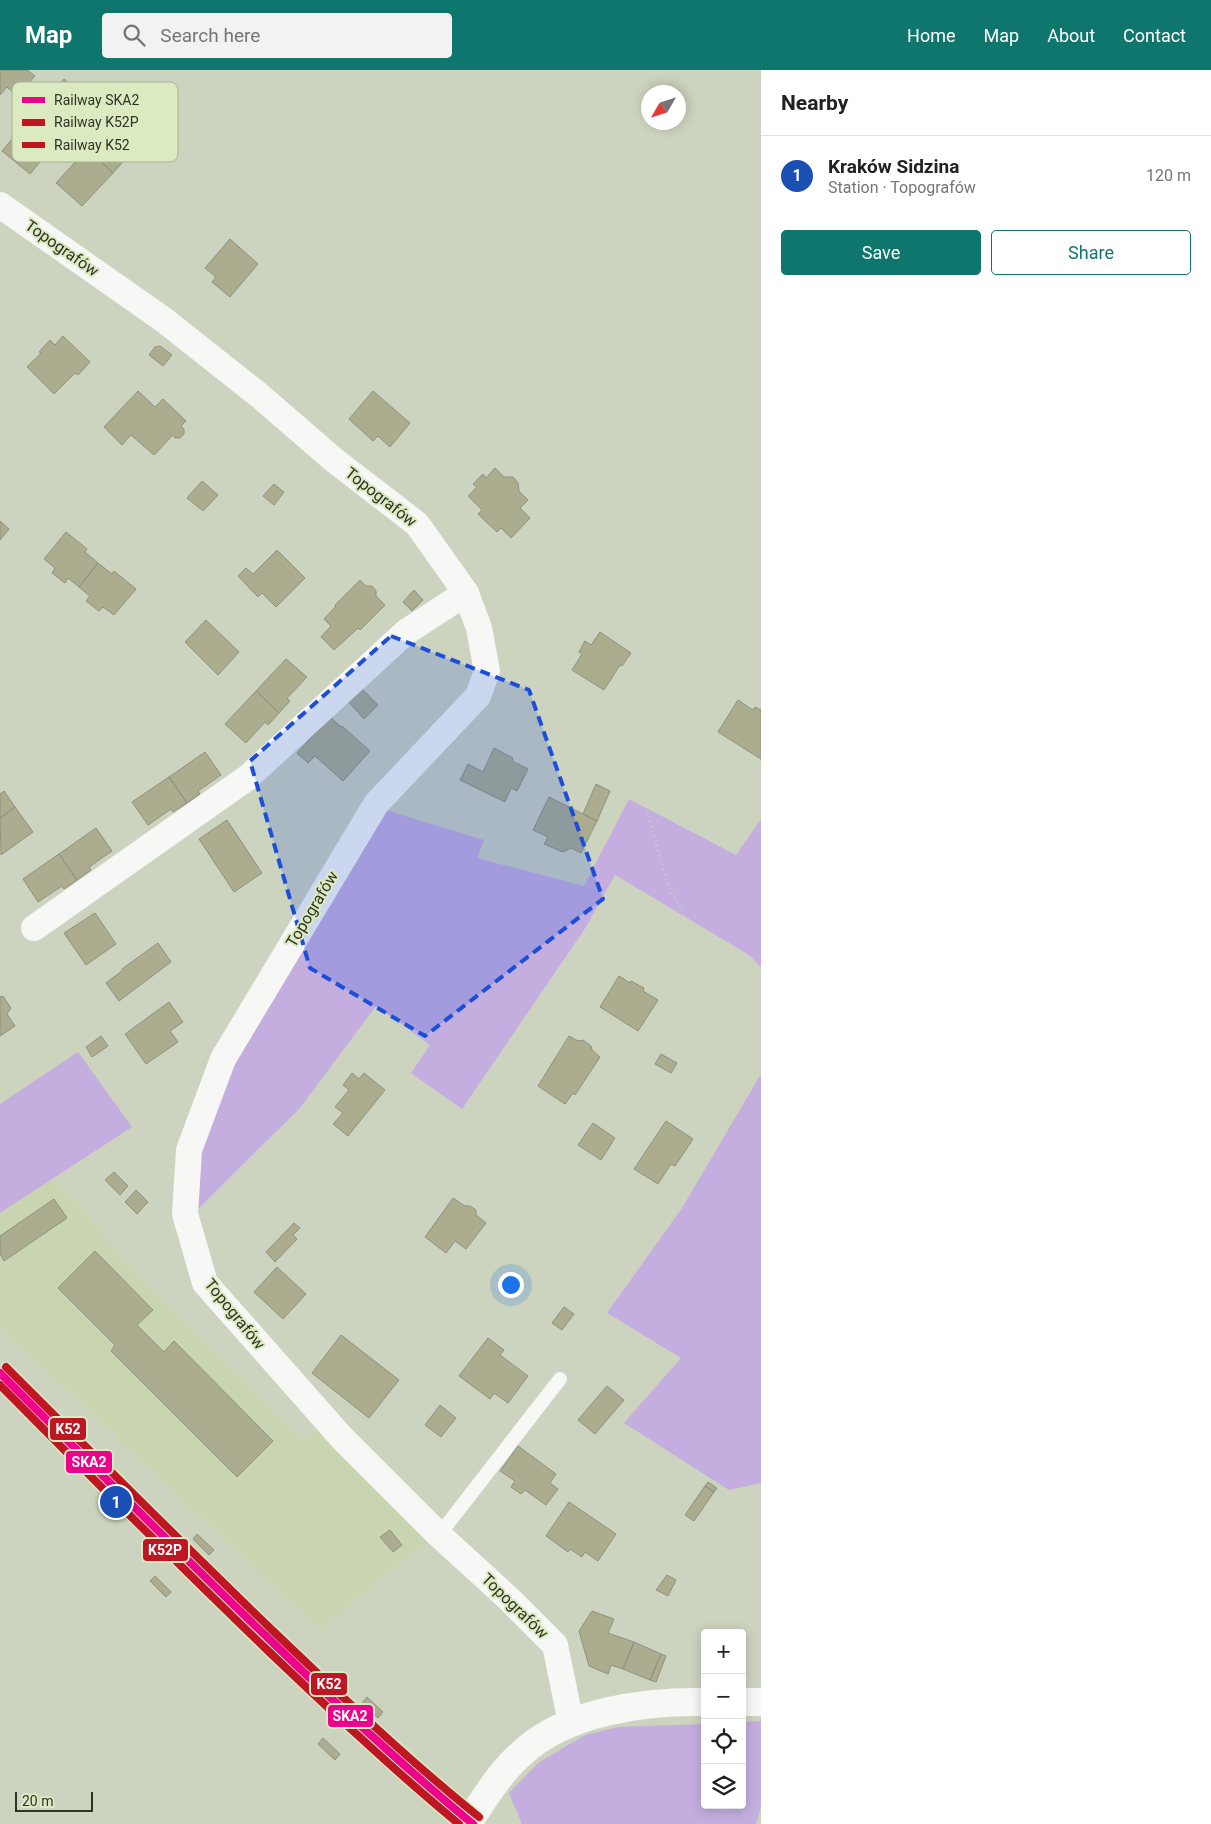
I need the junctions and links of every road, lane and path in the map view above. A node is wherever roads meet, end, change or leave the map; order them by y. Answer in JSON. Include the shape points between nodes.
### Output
{"nodes":[{"id":1,"x":0,"y":205,"type":"edge"},
{"id":2,"x":466,"y":593,"type":"junction"},
{"id":3,"x":643,"y":797,"type":"dead end"},
{"id":4,"x":34,"y":928,"type":"dead end"},
{"id":5,"x":761,"y":976,"type":"edge"},
{"id":6,"x":185,"y":1194,"type":"junction"},
{"id":7,"x":101,"y":1218,"type":"dead end"},
{"id":8,"x":560,"y":1380,"type":"dead end"},
{"id":9,"x":439,"y":1535,"type":"junction"},
{"id":10,"x":701,"y":1702,"type":"edge"},
{"id":11,"x":746,"y":1702,"type":"edge"},
{"id":12,"x":761,"y":1702,"type":"edge"},
{"id":13,"x":571,"y":1723,"type":"junction"},
{"id":14,"x":419,"y":1754,"type":"dead end"},
{"id":15,"x":494,"y":1786,"type":"junction"},
{"id":16,"x":381,"y":1793,"type":"dead end"},
{"id":17,"x":410,"y":1824,"type":"edge"},
{"id":18,"x":468,"y":1824,"type":"edge"}],
"edges":[{"from":1,"to":2,"type":"street","name":"Topografów","via":[[164,320],[334,460],[418,524]]},
{"from":2,"to":4,"type":"street","via":[[406,632],[247,778]]},
{"from":2,"to":6,"type":"street","name":"Topografów","via":[[487,671],[478,696],[376,804],[223,1059],[189,1150]]},
{"from":3,"to":5,"type":"path","via":[[668,885],[686,919]]},
{"from":6,"to":7,"type":"path","via":[[134,1186]]},
{"from":6,"to":9,"type":"street","name":"Topografów","via":[[185,1214],[205,1283],[342,1438]]},
{"from":8,"to":9,"type":"lane"},
{"from":9,"to":13,"type":"street","name":"Topografów","via":[[554,1645]]},
{"from":10,"to":13,"type":"street","via":[[623,1707]]},
{"from":11,"to":12,"type":"street"},
{"from":13,"to":15,"type":"street","via":[[542,1736],[521,1753]]},
{"from":14,"to":15,"type":"path","via":[[475,1773]]},
{"from":15,"to":18,"type":"street"},
{"from":16,"to":17,"type":"path"}]}
